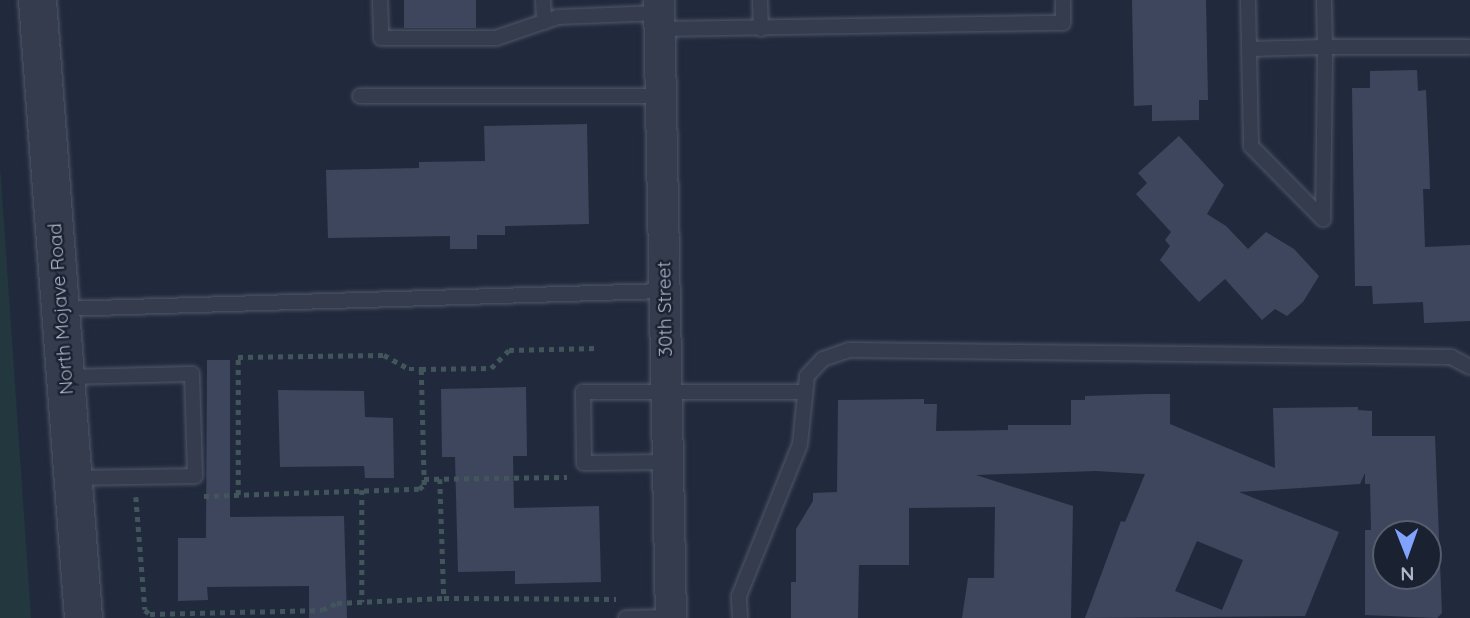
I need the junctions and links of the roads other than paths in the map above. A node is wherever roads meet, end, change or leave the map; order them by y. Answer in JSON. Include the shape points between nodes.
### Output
{"nodes":[{"id":1,"x":37,"y":0,"type":"edge"},
{"id":2,"x":380,"y":0,"type":"edge"},
{"id":3,"x":543,"y":0,"type":"edge"},
{"id":4,"x":760,"y":0,"type":"edge"},
{"id":5,"x":1063,"y":0,"type":"edge"},
{"id":6,"x":1248,"y":0,"type":"edge"},
{"id":7,"x":1324,"y":0,"type":"edge"},
{"id":8,"x":659,"y":14,"type":"edge"},
{"id":9,"x":544,"y":22,"type":"junction"},
{"id":10,"x":761,"y":29,"type":"junction"},
{"id":11,"x":1325,"y":47,"type":"junction"},
{"id":12,"x":1470,"y":47,"type":"edge"},
{"id":13,"x":1249,"y":49,"type":"junction"},
{"id":14,"x":360,"y":96,"type":"dead end"},
{"id":15,"x":661,"y":96,"type":"junction"},
{"id":16,"x":665,"y":291,"type":"junction"},
{"id":17,"x":61,"y":309,"type":"junction"},
{"id":18,"x":1470,"y":367,"type":"edge"},
{"id":19,"x":66,"y":377,"type":"junction"},
{"id":20,"x":667,"y":392,"type":"junction"},
{"id":21,"x":806,"y":392,"type":"junction"},
{"id":22,"x":668,"y":463,"type":"junction"},
{"id":23,"x":73,"y":478,"type":"junction"},
{"id":24,"x":671,"y":617,"type":"edge"},
{"id":25,"x":83,"y":618,"type":"edge"},
{"id":26,"x":626,"y":618,"type":"edge"},
{"id":27,"x":740,"y":618,"type":"edge"}],
"edges":[{"from":1,"to":17,"type":"street","name":"North Mojave Road"},
{"from":2,"to":9,"type":"lane","via":[[381,38],[496,38]]},
{"from":3,"to":9,"type":"lane"},
{"from":4,"to":10,"type":"lane"},
{"from":5,"to":10,"type":"lane","via":[[1063,23]]},
{"from":6,"to":13,"type":"lane"},
{"from":7,"to":11,"type":"lane"},
{"from":8,"to":9,"type":"lane","via":[[558,17]]},
{"from":8,"to":10,"type":"lane"},
{"from":8,"to":15,"type":"street","name":"30th Street"},
{"from":11,"to":12,"type":"lane"},
{"from":11,"to":13,"type":"lane"},
{"from":11,"to":13,"type":"lane","via":[[1324,219],[1251,146]]},
{"from":14,"to":15,"type":"lane"},
{"from":15,"to":16,"type":"street","name":"30th Street"},
{"from":16,"to":17,"type":"lane"},
{"from":16,"to":20,"type":"street","name":"30th Street"},
{"from":17,"to":19,"type":"street","name":"North Mojave Road"},
{"from":18,"to":21,"type":"lane","via":[[1451,357],[849,350],[823,359],[807,376]]},
{"from":19,"to":23,"type":"street","name":"North Mojave Road"},
{"from":19,"to":23,"type":"lane","via":[[192,374],[195,476]]},
{"from":20,"to":21,"type":"lane"},
{"from":20,"to":22,"type":"street","name":"30th Street"},
{"from":20,"to":22,"type":"lane","via":[[583,392],[584,463]]},
{"from":21,"to":27,"type":"lane","via":[[797,455],[739,596]]},
{"from":22,"to":24,"type":"street","name":"30th Street"},
{"from":23,"to":25,"type":"street","name":"North Mojave Road"},
{"from":24,"to":26,"type":"lane"}]}
